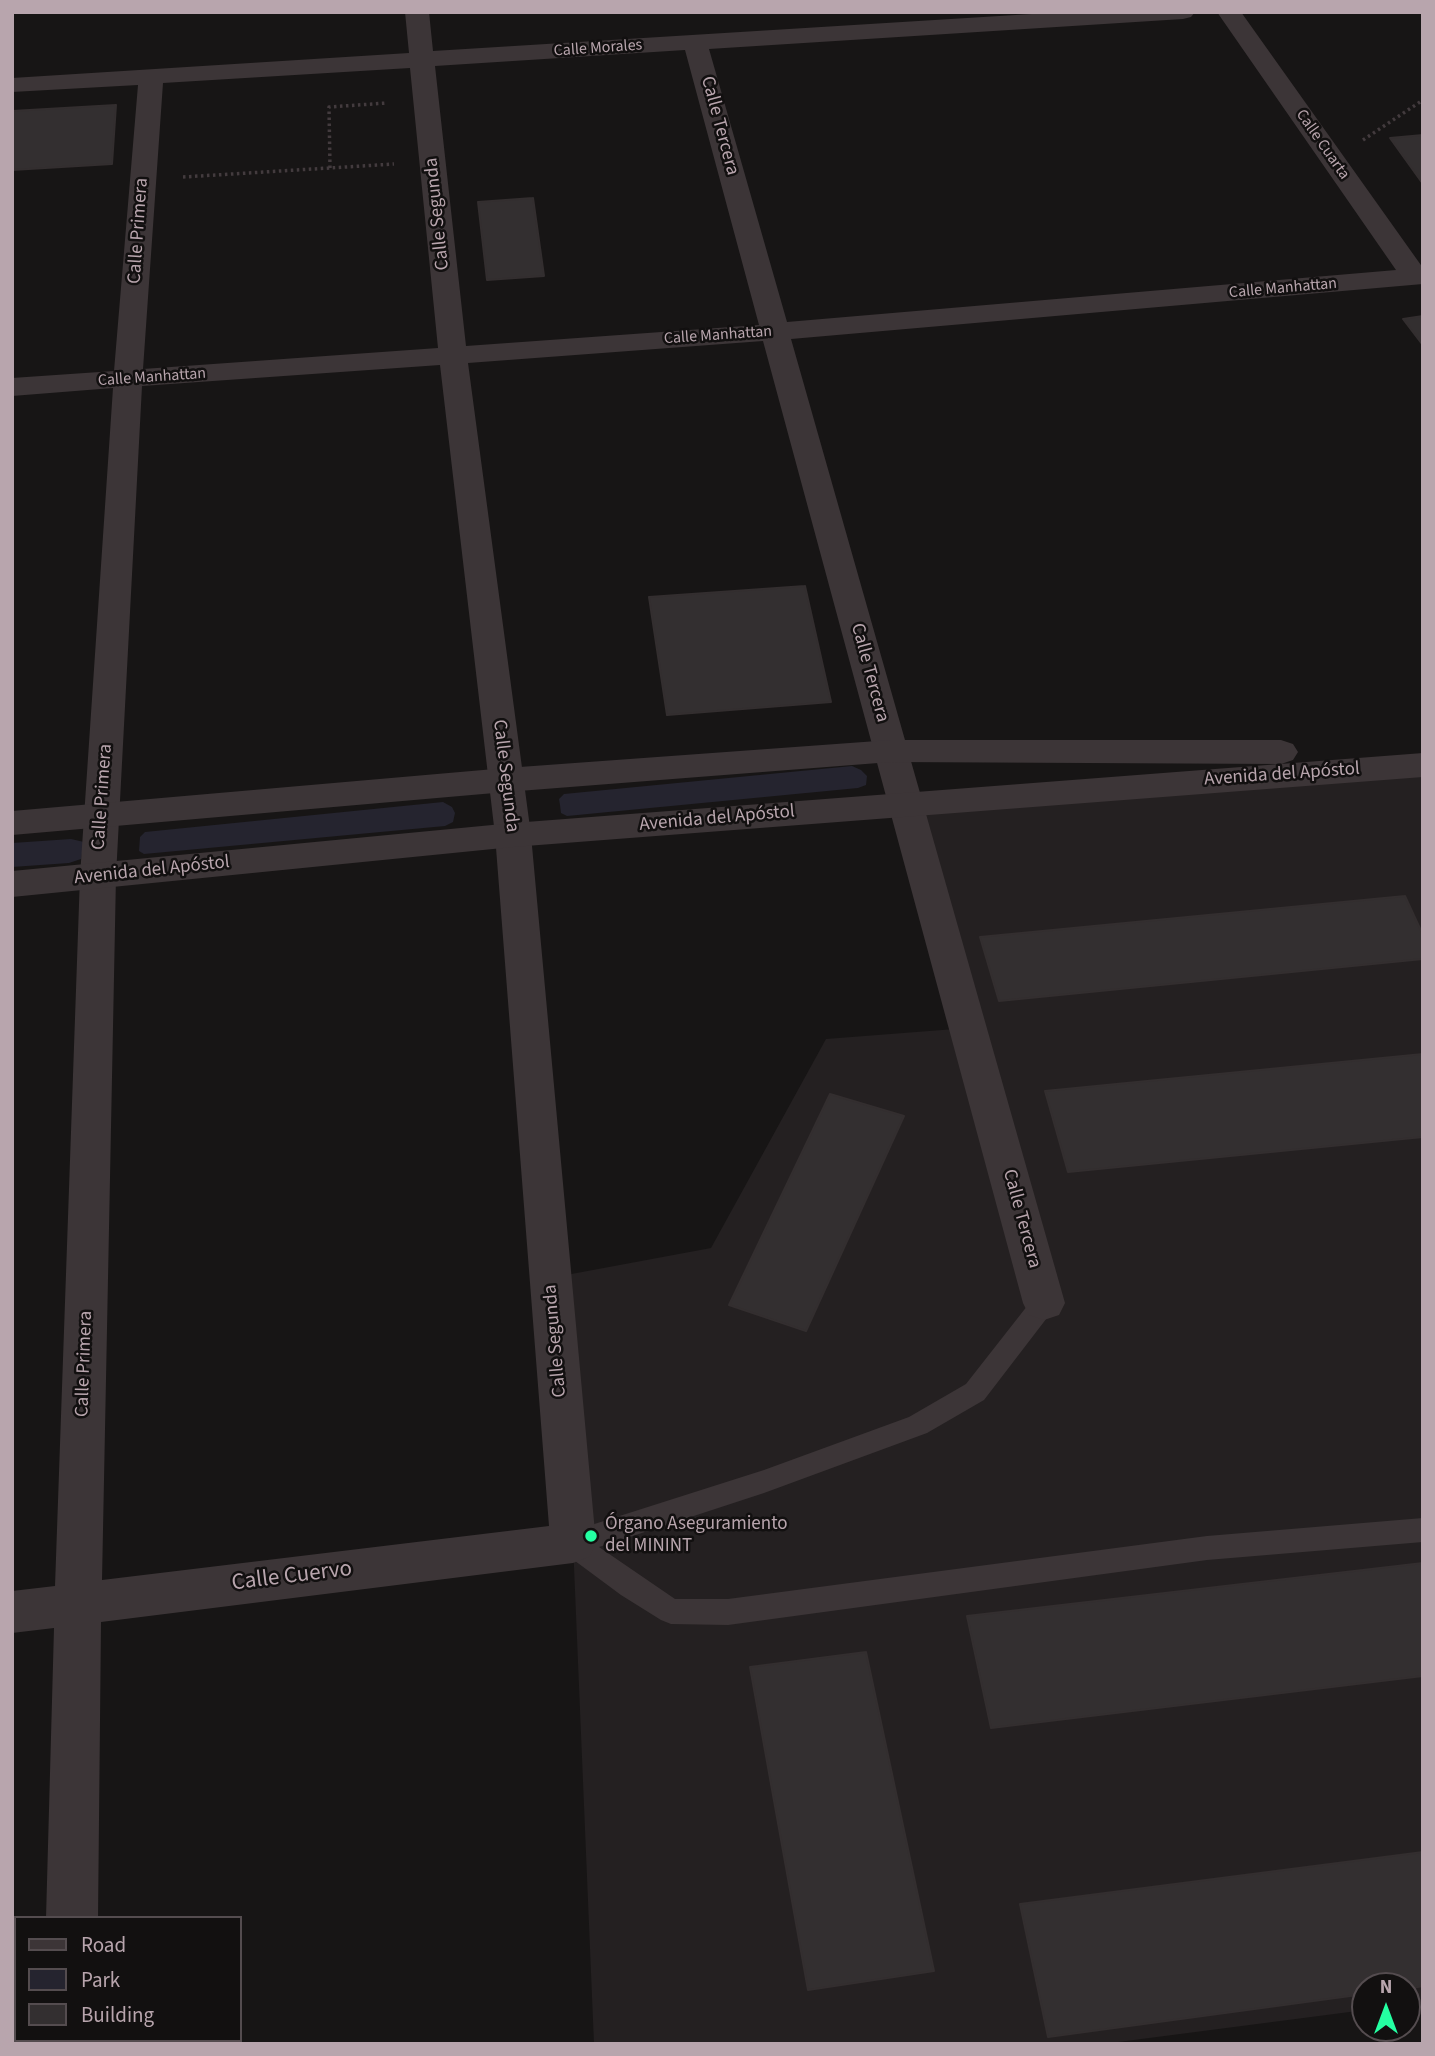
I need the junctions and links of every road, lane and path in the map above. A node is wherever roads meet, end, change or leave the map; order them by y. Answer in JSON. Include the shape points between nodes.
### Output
{"nodes":[{"id":1,"x":417,"y":12,"type":"edge"},
{"id":2,"x":1183,"y":12,"type":"edge"},
{"id":3,"x":1229,"y":12,"type":"edge"},
{"id":4,"x":695,"y":43,"type":"junction"},
{"id":5,"x":422,"y":60,"type":"junction"},
{"id":6,"x":152,"y":76,"type":"junction"},
{"id":7,"x":12,"y":85,"type":"edge"},
{"id":8,"x":1423,"y":100,"type":"edge"},
{"id":9,"x":426,"y":101,"type":"junction"},
{"id":10,"x":1334,"y":161,"type":"junction"},
{"id":11,"x":432,"y":162,"type":"junction"},
{"id":12,"x":330,"y":168,"type":"junction"},
{"id":13,"x":143,"y":179,"type":"junction"},
{"id":14,"x":1419,"y":277,"type":"edge"},
{"id":15,"x":775,"y":332,"type":"junction"},
{"id":16,"x":453,"y":357,"type":"junction"},
{"id":17,"x":128,"y":379,"type":"junction"},
{"id":18,"x":12,"y":387,"type":"edge"},
{"id":19,"x":891,"y":751,"type":"junction"},
{"id":20,"x":1423,"y":753,"type":"edge"},
{"id":21,"x":1423,"y":765,"type":"edge"},
{"id":22,"x":506,"y":780,"type":"junction"},
{"id":23,"x":907,"y":803,"type":"junction"},
{"id":24,"x":103,"y":815,"type":"junction"},
{"id":25,"x":12,"y":823,"type":"edge"},
{"id":26,"x":513,"y":835,"type":"junction"},
{"id":27,"x":98,"y":876,"type":"junction"},
{"id":28,"x":12,"y":884,"type":"edge"},
{"id":29,"x":1044,"y":1303,"type":"joint"},
{"id":30,"x":1423,"y":1530,"type":"edge"},
{"id":31,"x":573,"y":1543,"type":"junction"},
{"id":32,"x":78,"y":1604,"type":"junction"},
{"id":33,"x":12,"y":1612,"type":"edge"},
{"id":34,"x":72,"y":1916,"type":"edge"}],
"edges":[{"from":1,"to":5,"type":"street","name":"Calle Segunda"},
{"from":2,"to":4,"type":"street","name":"Calle Morales"},
{"from":3,"to":10,"type":"street","name":"Calle Cuarta"},
{"from":4,"to":5,"type":"street","name":"Calle Morales"},
{"from":4,"to":15,"type":"street","name":"Calle Tercera"},
{"from":5,"to":6,"type":"street","name":"Calle Morales"},
{"from":5,"to":9,"type":"street","name":"Calle Segunda"},
{"from":6,"to":7,"type":"street","name":"Calle Morales"},
{"from":6,"to":13,"type":"street","name":"Calle Primera"},
{"from":8,"to":10,"type":"path"},
{"from":9,"to":11,"type":"street","name":"Calle Segunda"},
{"from":9,"to":12,"type":"path","via":[[329,107]]},
{"from":10,"to":14,"type":"street","name":"Calle Cuarta"},
{"from":11,"to":12,"type":"path"},
{"from":11,"to":16,"type":"street","name":"Calle Segunda"},
{"from":12,"to":13,"type":"path"},
{"from":13,"to":17,"type":"street","name":"Calle Primera"},
{"from":14,"to":15,"type":"street","name":"Calle Manhattan"},
{"from":15,"to":16,"type":"street","name":"Calle Manhattan"},
{"from":15,"to":19,"type":"street","name":"Calle Tercera"},
{"from":16,"to":17,"type":"street","name":"Calle Manhattan"},
{"from":16,"to":22,"type":"street","name":"Calle Segunda"},
{"from":17,"to":18,"type":"street","name":"Calle Manhattan"},
{"from":17,"to":24,"type":"street","name":"Calle Primera"},
{"from":19,"to":20,"type":"street","name":"Avenida del Apóstol"},
{"from":19,"to":22,"type":"street","name":"Avenida del Apóstol"},
{"from":19,"to":23,"type":"street","name":"Calle Tercera"},
{"from":21,"to":23,"type":"street","name":"Avenida del Apóstol"},
{"from":22,"to":24,"type":"street","name":"Avenida del Apóstol"},
{"from":22,"to":26,"type":"street","name":"Calle Segunda"},
{"from":23,"to":26,"type":"street","name":"Avenida del Apóstol"},
{"from":23,"to":29,"type":"street","name":"Calle Tercera"},
{"from":24,"to":25,"type":"street","name":"Avenida del Apóstol"},
{"from":24,"to":27,"type":"street","name":"Calle Primera"},
{"from":26,"to":27,"type":"street","name":"Avenida del Apóstol"},
{"from":26,"to":31,"type":"street","name":"Calle Segunda"},
{"from":27,"to":28,"type":"street","name":"Avenida del Apóstol"},
{"from":27,"to":32,"type":"street","name":"Calle Primera"},
{"from":29,"to":31,"type":"lane","via":[[975,1392],[918,1425]]},
{"from":30,"to":31,"type":"lane","via":[[1208,1548],[728,1612],[671,1611]]},
{"from":31,"to":32,"type":"street","name":"Calle Cuervo"},
{"from":32,"to":33,"type":"street","name":"Calle Cuervo"},
{"from":32,"to":34,"type":"street","name":"Calle Primera"}]}
